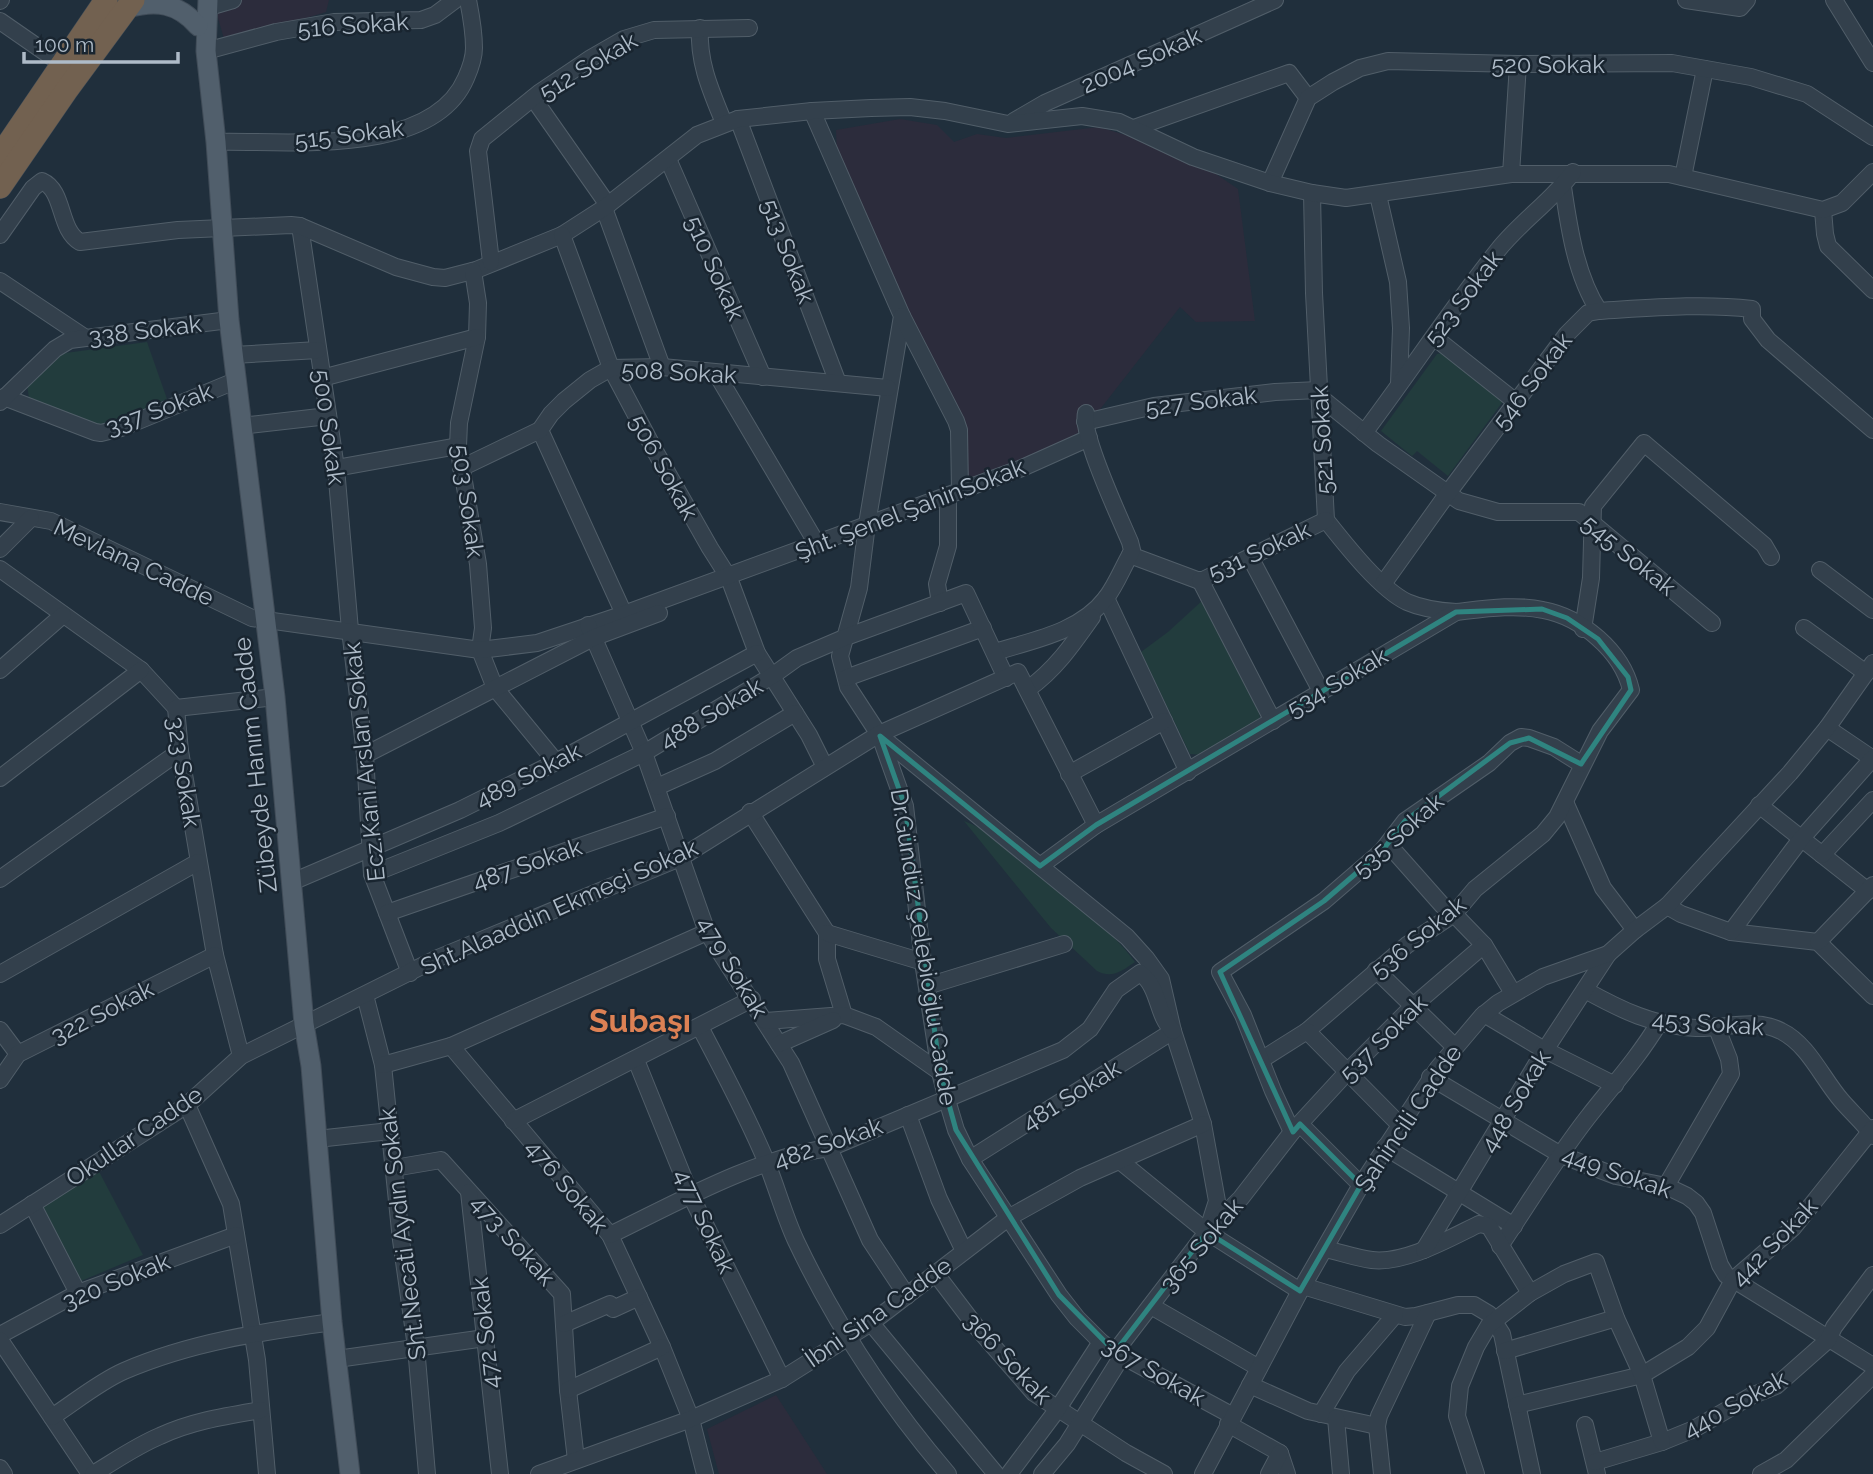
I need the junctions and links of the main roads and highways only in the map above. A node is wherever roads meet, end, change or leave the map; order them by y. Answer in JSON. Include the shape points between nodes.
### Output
{"nodes":[{"id":1,"x":106,"y":0,"type":"edge"},
{"id":2,"x":203,"y":2,"type":"edge"},
{"id":3,"x":130,"y":4,"type":"edge"},
{"id":4,"x":198,"y":26,"type":"junction"},
{"id":5,"x":206,"y":51,"type":"junction"},
{"id":6,"x":0,"y":156,"type":"edge"},
{"id":7,"x":0,"y":187,"type":"edge"},
{"id":8,"x":350,"y":1474,"type":"edge"}],
"edges":[{"from":1,"to":6,"type":"highway"},
{"from":2,"to":4,"type":"main road","name":"Zübeyde Hanım Cadde"},
{"from":2,"to":5,"type":"main road","name":"Zübeyde Hanım Cadde"},
{"from":3,"to":4,"type":"main road","via":[[168,3]]},
{"from":3,"to":7,"type":"highway"},
{"from":4,"to":5,"type":"main road","name":"Zübeyde Hanım Cadde"},
{"from":5,"to":8,"type":"main road","name":"Zübeyde Hanım Cadde","via":[[235,381],[275,697]]}]}
